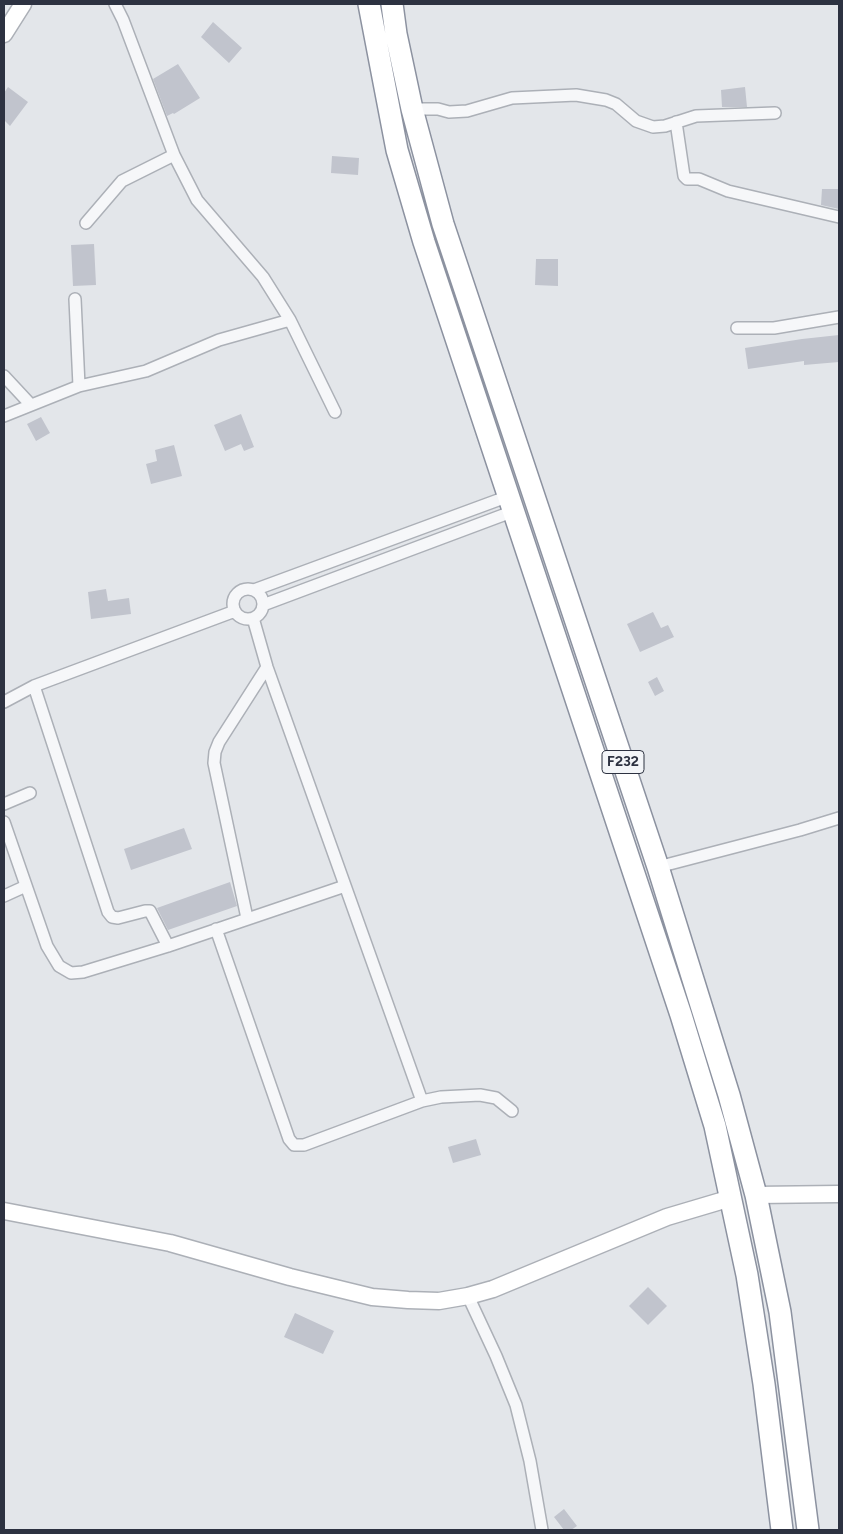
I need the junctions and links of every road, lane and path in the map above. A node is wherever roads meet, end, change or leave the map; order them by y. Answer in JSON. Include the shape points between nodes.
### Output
{"nodes":[{"id":1,"x":23,"y":4,"type":"edge"},
{"id":2,"x":115,"y":4,"type":"edge"},
{"id":3,"x":369,"y":4,"type":"edge"},
{"id":4,"x":392,"y":4,"type":"edge"},
{"id":5,"x":4,"y":34,"type":"edge"},
{"id":6,"x":412,"y":109,"type":"junction"},
{"id":7,"x":775,"y":113,"type":"dead end"},
{"id":8,"x":676,"y":122,"type":"junction"},
{"id":9,"x":174,"y":156,"type":"junction"},
{"id":10,"x":839,"y":217,"type":"edge"},
{"id":11,"x":86,"y":223,"type":"dead end"},
{"id":12,"x":75,"y":299,"type":"dead end"},
{"id":13,"x":839,"y":317,"type":"edge"},
{"id":14,"x":290,"y":320,"type":"junction"},
{"id":15,"x":737,"y":328,"type":"dead end"},
{"id":16,"x":4,"y":376,"type":"edge"},
{"id":17,"x":79,"y":386,"type":"junction"},
{"id":18,"x":31,"y":405,"type":"junction"},
{"id":19,"x":335,"y":412,"type":"dead end"},
{"id":20,"x":4,"y":416,"type":"edge"},
{"id":21,"x":511,"y":504,"type":"junction"},
{"id":22,"x":254,"y":590,"type":"junction"},
{"id":23,"x":263,"y":605,"type":"junction"},
{"id":24,"x":235,"y":611,"type":"junction"},
{"id":25,"x":253,"y":618,"type":"junction"},
{"id":26,"x":267,"y":667,"type":"junction"},
{"id":27,"x":34,"y":686,"type":"junction"},
{"id":28,"x":4,"y":702,"type":"edge"},
{"id":29,"x":30,"y":793,"type":"dead end"},
{"id":30,"x":4,"y":804,"type":"edge"},
{"id":31,"x":839,"y":818,"type":"edge"},
{"id":32,"x":4,"y":822,"type":"edge"},
{"id":33,"x":658,"y":866,"type":"junction"},
{"id":34,"x":26,"y":886,"type":"junction"},
{"id":35,"x":345,"y":886,"type":"junction"},
{"id":36,"x":4,"y":896,"type":"edge"},
{"id":37,"x":247,"y":918,"type":"junction"},
{"id":38,"x":216,"y":929,"type":"junction"},
{"id":39,"x":168,"y":946,"type":"junction"},
{"id":40,"x":422,"y":1101,"type":"junction"},
{"id":41,"x":512,"y":1111,"type":"dead end"},
{"id":42,"x":839,"y":1194,"type":"edge"},
{"id":43,"x":756,"y":1195,"type":"junction"},
{"id":44,"x":731,"y":1198,"type":"junction"},
{"id":45,"x":4,"y":1211,"type":"edge"},
{"id":46,"x":468,"y":1296,"type":"junction"},
{"id":47,"x":542,"y":1530,"type":"edge"},
{"id":48,"x":782,"y":1530,"type":"edge"},
{"id":49,"x":808,"y":1530,"type":"edge"}],
"edges":[{"from":1,"to":5,"type":"street"},
{"from":2,"to":9,"type":"street"},
{"from":3,"to":21,"type":"highway","number":"F232","via":[[398,150],[424,242]]},
{"from":4,"to":6,"type":"highway","number":"F232"},
{"from":6,"to":8,"type":"street","via":[[467,111],[512,98],[576,95],[616,104],[636,121],[653,127]]},
{"from":6,"to":33,"type":"highway","number":"F232","via":[[443,224]]},
{"from":7,"to":8,"type":"street","via":[[696,116]]},
{"from":8,"to":10,"type":"street","via":[[684,176],[688,179],[699,178],[728,191]]},
{"from":9,"to":11,"type":"street","via":[[122,181]]},
{"from":9,"to":14,"type":"street","via":[[197,200],[263,277]]},
{"from":12,"to":17,"type":"street"},
{"from":13,"to":15,"type":"street","via":[[774,328]]},
{"from":14,"to":17,"type":"street","via":[[219,340],[146,371]]},
{"from":14,"to":19,"type":"street"},
{"from":16,"to":18,"type":"street"},
{"from":17,"to":18,"type":"street"},
{"from":18,"to":20,"type":"street"},
{"from":21,"to":22,"type":"street"},
{"from":21,"to":23,"type":"street"},
{"from":21,"to":44,"type":"highway","number":"F232","via":[[681,1015],[715,1126]]},
{"from":22,"to":23,"type":"street","via":[[261,596]]},
{"from":22,"to":24,"type":"street","via":[[245,589],[237,594],[233,602]]},
{"from":23,"to":25,"type":"street"},
{"from":24,"to":25,"type":"street","via":[[243,618]]},
{"from":24,"to":27,"type":"street"},
{"from":25,"to":26,"type":"street"},
{"from":26,"to":35,"type":"street"},
{"from":26,"to":37,"type":"street","via":[[219,742],[214,763]]},
{"from":27,"to":28,"type":"street"},
{"from":27,"to":39,"type":"street","via":[[108,912],[118,918],[150,911]]},
{"from":29,"to":30,"type":"street"},
{"from":31,"to":33,"type":"street"},
{"from":32,"to":34,"type":"street"},
{"from":33,"to":43,"type":"highway","number":"F232","via":[[729,1094]]},
{"from":34,"to":36,"type":"street"},
{"from":34,"to":39,"type":"street","via":[[49,951],[59,966],[71,973],[84,972]]},
{"from":35,"to":37,"type":"street"},
{"from":35,"to":40,"type":"street"},
{"from":37,"to":38,"type":"street"},
{"from":38,"to":39,"type":"street"},
{"from":38,"to":40,"type":"street","via":[[288,1139],[294,1145],[304,1145]]},
{"from":40,"to":41,"type":"street","via":[[440,1096],[480,1095],[496,1098]]},
{"from":42,"to":43,"type":"street"},
{"from":43,"to":49,"type":"highway","number":"F232","via":[[780,1312]]},
{"from":44,"to":46,"type":"street","via":[[667,1218],[493,1289]]},
{"from":44,"to":48,"type":"highway","number":"F232","via":[[747,1275]]},
{"from":45,"to":46,"type":"street","via":[[170,1243],[372,1297],[439,1301]]},
{"from":46,"to":47,"type":"street","via":[[516,1405]]}]}
